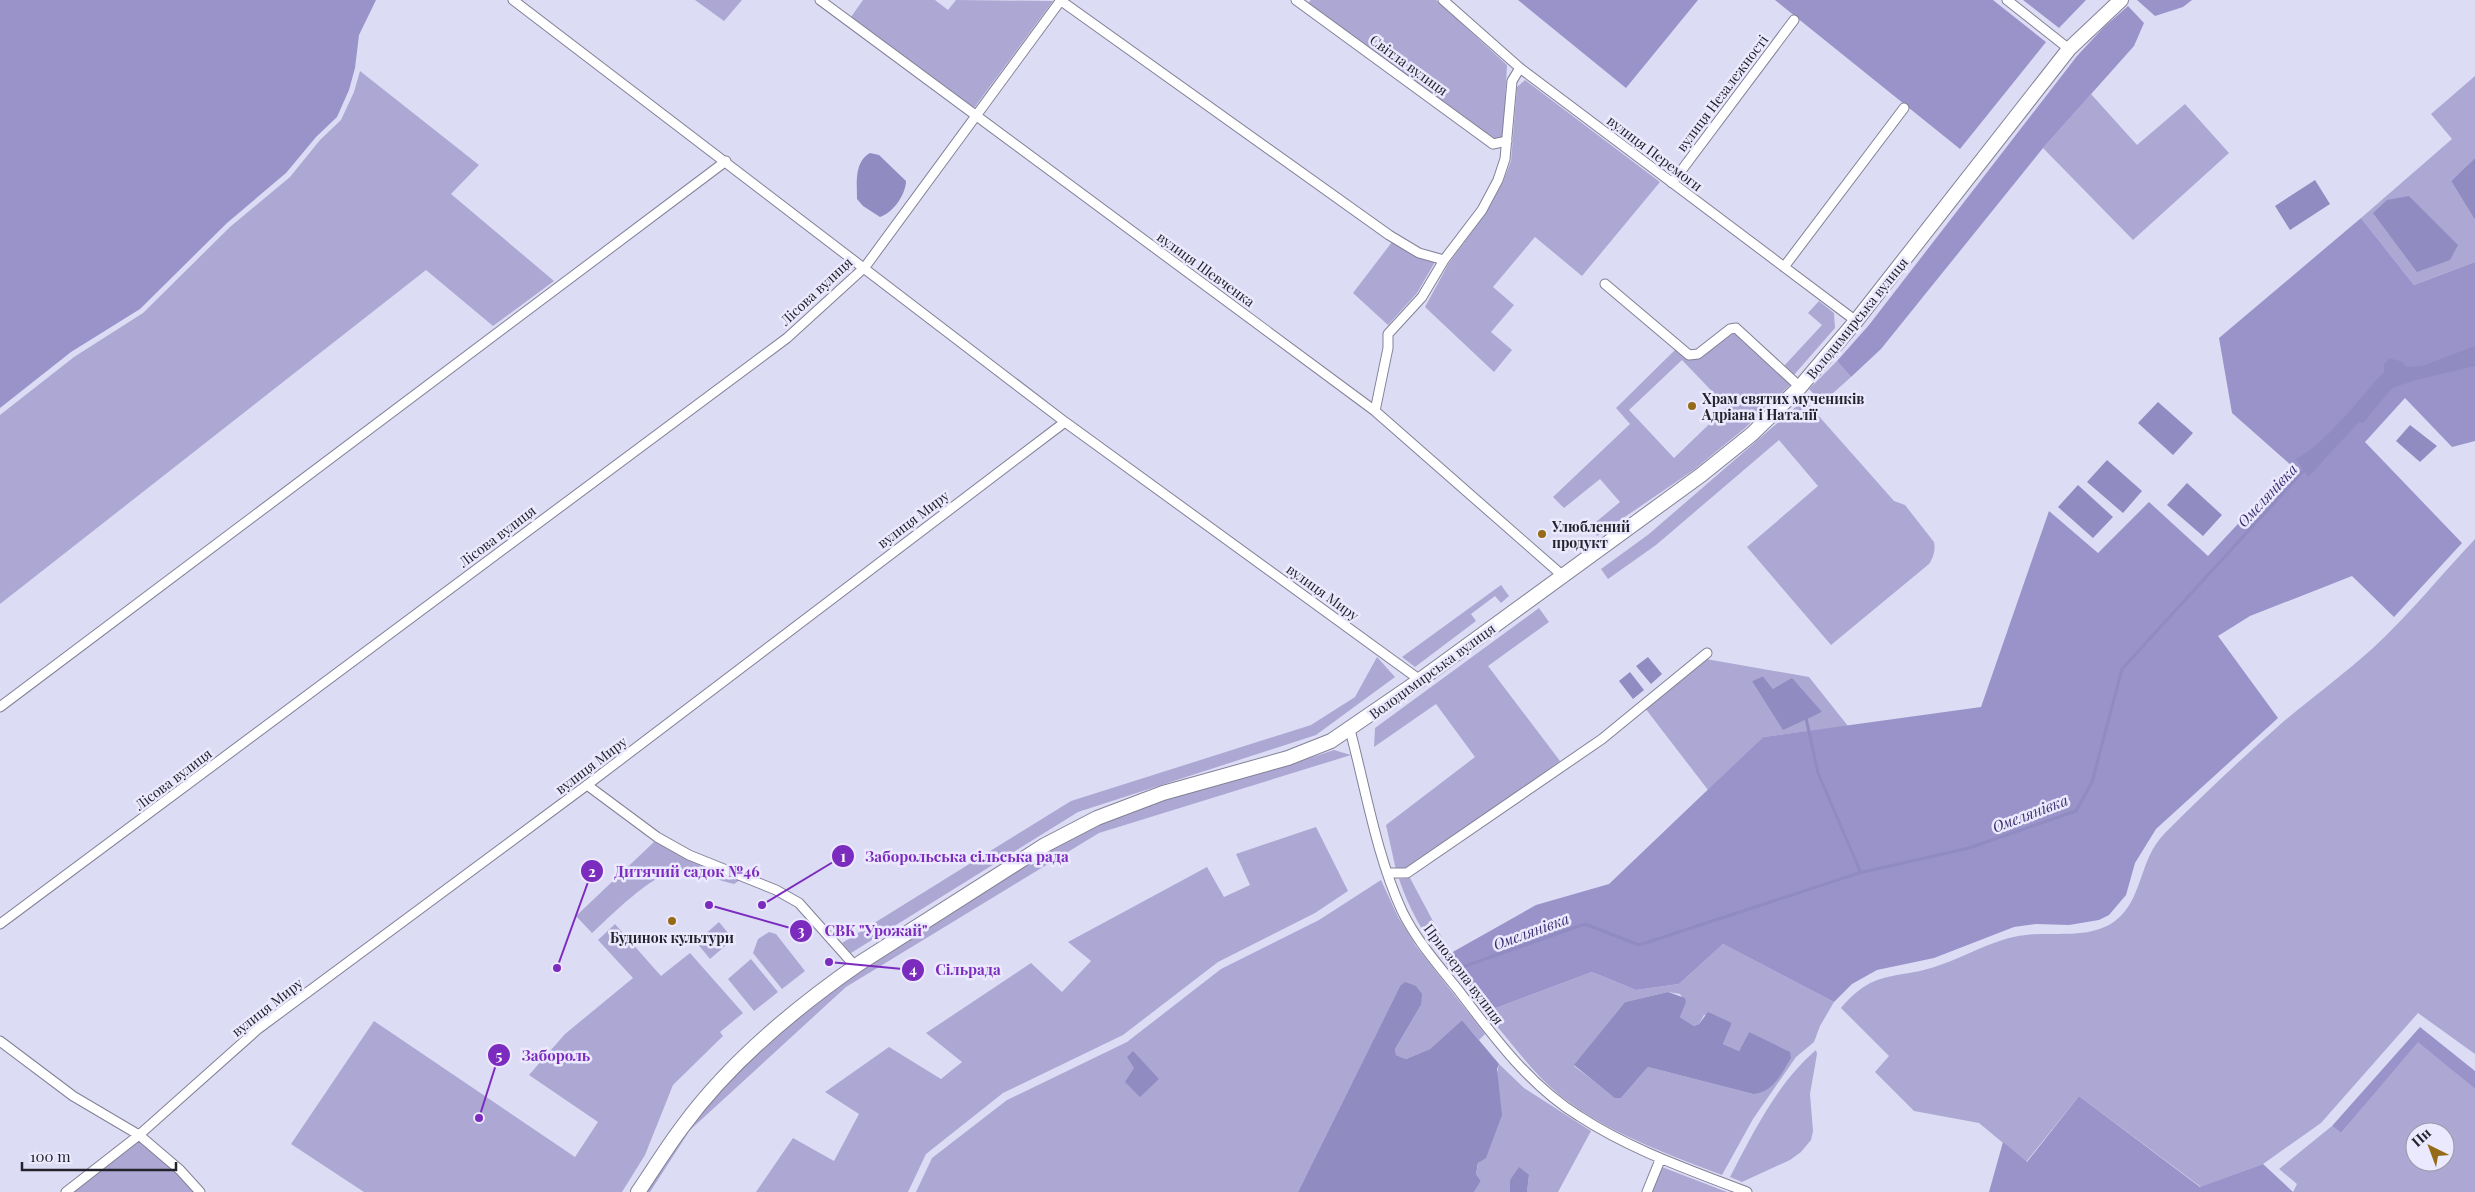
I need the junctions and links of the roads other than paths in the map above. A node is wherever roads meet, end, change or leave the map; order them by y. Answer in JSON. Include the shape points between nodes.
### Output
{"nodes":[{"id":1,"x":514,"y":0,"type":"edge"},
{"id":2,"x":820,"y":0,"type":"edge"},
{"id":3,"x":1060,"y":0,"type":"edge"},
{"id":4,"x":1296,"y":0,"type":"edge"},
{"id":5,"x":1443,"y":0,"type":"edge"},
{"id":6,"x":2007,"y":0,"type":"edge"},
{"id":7,"x":2121,"y":0,"type":"edge"},
{"id":8,"x":1794,"y":20,"type":"dead end"},
{"id":9,"x":2069,"y":49,"type":"junction"},
{"id":10,"x":1520,"y":68,"type":"junction"},
{"id":11,"x":1904,"y":108,"type":"dead end"},
{"id":12,"x":975,"y":116,"type":"junction"},
{"id":13,"x":1507,"y":142,"type":"junction"},
{"id":14,"x":726,"y":161,"type":"junction"},
{"id":15,"x":1672,"y":183,"type":"junction"},
{"id":16,"x":1444,"y":260,"type":"junction"},
{"id":17,"x":865,"y":267,"type":"junction"},
{"id":18,"x":1784,"y":267,"type":"junction"},
{"id":19,"x":1605,"y":284,"type":"dead end"},
{"id":20,"x":1856,"y":321,"type":"junction"},
{"id":21,"x":1800,"y":387,"type":"junction"},
{"id":22,"x":1375,"y":411,"type":"junction"},
{"id":23,"x":1064,"y":422,"type":"junction"},
{"id":24,"x":1563,"y":576,"type":"junction"},
{"id":25,"x":1707,"y":653,"type":"dead end"},
{"id":26,"x":1420,"y":680,"type":"junction"},
{"id":27,"x":0,"y":707,"type":"edge"},
{"id":28,"x":1350,"y":730,"type":"junction"},
{"id":29,"x":587,"y":785,"type":"junction"},
{"id":30,"x":1387,"y":873,"type":"junction"},
{"id":31,"x":0,"y":924,"type":"edge"},
{"id":32,"x":855,"y":966,"type":"junction"},
{"id":33,"x":0,"y":1041,"type":"edge"},
{"id":34,"x":139,"y":1135,"type":"junction"},
{"id":35,"x":1660,"y":1160,"type":"junction"},
{"id":36,"x":66,"y":1192,"type":"edge"},
{"id":37,"x":200,"y":1192,"type":"edge"},
{"id":38,"x":638,"y":1192,"type":"edge"},
{"id":39,"x":1647,"y":1192,"type":"edge"},
{"id":40,"x":1747,"y":1192,"type":"edge"}],
"edges":[{"from":1,"to":14,"type":"street","name":"Лісова вулиця"},
{"from":2,"to":12,"type":"street","name":"вулиця Шевченка"},
{"from":3,"to":12,"type":"street"},
{"from":3,"to":16,"type":"street","via":[[1389,235],[1419,253]]},
{"from":4,"to":13,"type":"street","name":"Світла вулиця","via":[[1493,144]]},
{"from":5,"to":10,"type":"street","name":"вулиця Перемоги"},
{"from":6,"to":9,"type":"street"},
{"from":7,"to":9,"type":"main road","name":"Володимирська вулиця"},
{"from":8,"to":15,"type":"street","name":"вулиця Незалежності"},
{"from":9,"to":20,"type":"main road","name":"Володимирська вулиця"},
{"from":10,"to":13,"type":"street","via":[[1512,81]]},
{"from":10,"to":15,"type":"street","name":"вулиця Перемоги"},
{"from":11,"to":18,"type":"street"},
{"from":12,"to":17,"type":"street"},
{"from":12,"to":22,"type":"street","name":"вулиця Шевченка"},
{"from":13,"to":16,"type":"street","via":[[1498,180],[1482,210]]},
{"from":14,"to":17,"type":"street","name":"Лісова вулиця"},
{"from":14,"to":27,"type":"street"},
{"from":15,"to":18,"type":"street","name":"вулиця Перемоги"},
{"from":16,"to":22,"type":"street","via":[[1422,297],[1388,334]]},
{"from":17,"to":23,"type":"street","name":"вулиця Миру"},
{"from":17,"to":31,"type":"street","name":"Лісова вулиця","via":[[786,338]]},
{"from":18,"to":20,"type":"street","name":"вулиця Перемоги"},
{"from":19,"to":21,"type":"street","via":[[1689,355],[1698,354],[1730,329],[1736,328]]},
{"from":20,"to":21,"type":"main road","name":"Володимирська вулиця"},
{"from":21,"to":24,"type":"main road","name":"Володимирська вулиця","via":[[1752,434],[1701,475]]},
{"from":22,"to":24,"type":"street","name":"вулиця Шевченка"},
{"from":23,"to":26,"type":"street","name":"вулиця Миру"},
{"from":23,"to":29,"type":"street","name":"вулиця Миру"},
{"from":24,"to":26,"type":"main road","name":"Володимирська вулиця"},
{"from":25,"to":30,"type":"street","via":[[1602,739],[1407,873]]},
{"from":26,"to":28,"type":"main road","name":"Володимирська вулиця"},
{"from":28,"to":30,"type":"street","name":"Приозерна вулиця"},
{"from":28,"to":32,"type":"main road","name":"Володимирська вулиця","via":[[1288,758],[1163,793],[1097,818],[1045,845]]},
{"from":29,"to":32,"type":"street","via":[[657,837],[689,855],[776,890],[799,903]]},
{"from":29,"to":34,"type":"street","name":"вулиця Миру","via":[[258,1029]]},
{"from":30,"to":35,"type":"street","name":"Приозерна вулиця","via":[[1403,913],[1421,942],[1488,1030],[1539,1084],[1578,1116]]},
{"from":32,"to":38,"type":"main road","name":"Володимирська вулиця","via":[[734,1068],[684,1125]]},
{"from":33,"to":34,"type":"street","via":[[73,1096]]},
{"from":34,"to":36,"type":"street","name":"вулиця Миру"},
{"from":34,"to":37,"type":"street"},
{"from":35,"to":39,"type":"street"},
{"from":35,"to":40,"type":"street","name":"Приозерна вулиця"}]}
